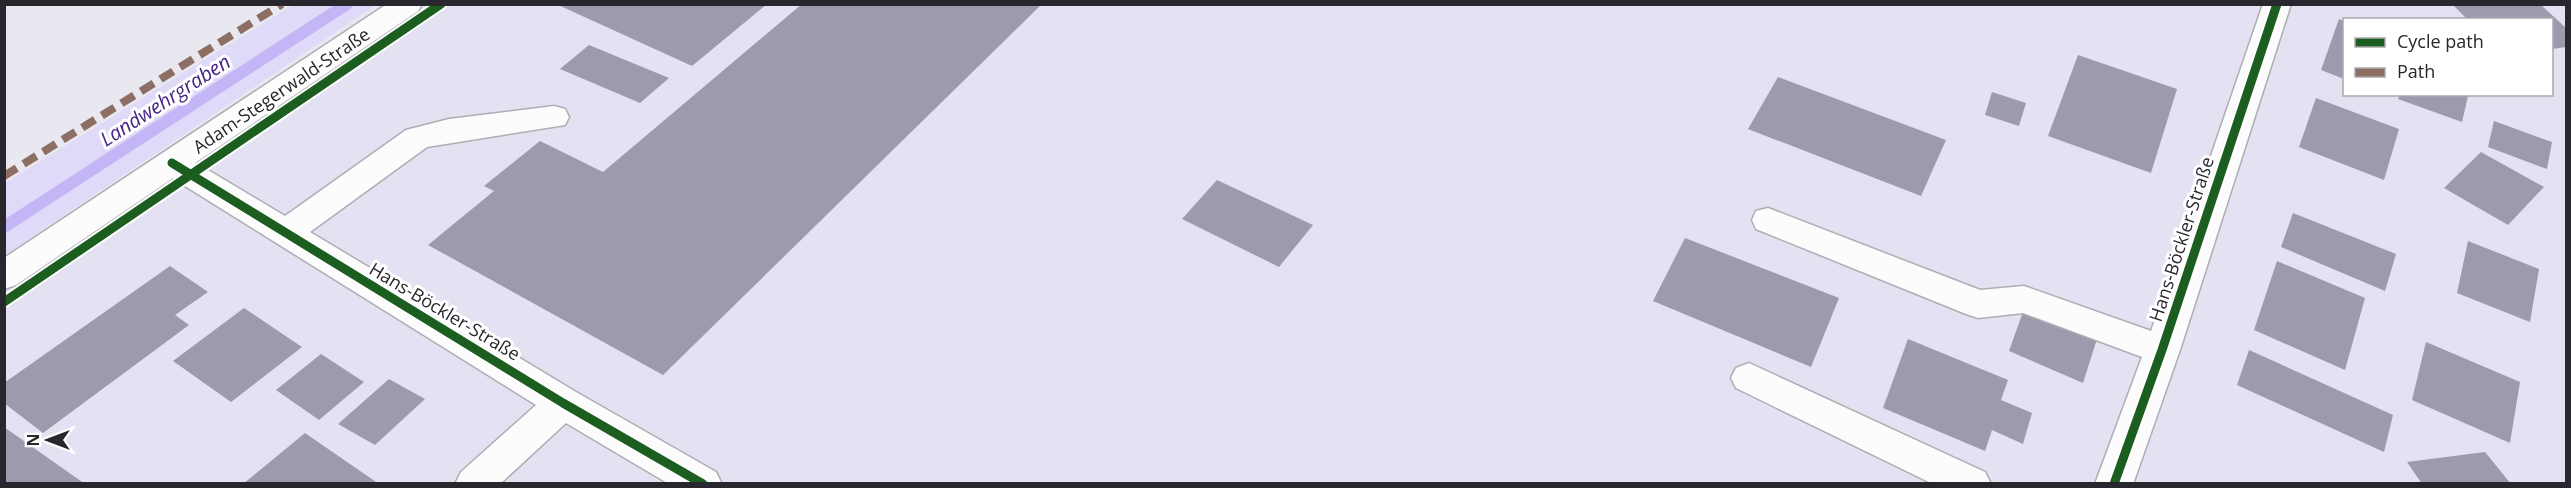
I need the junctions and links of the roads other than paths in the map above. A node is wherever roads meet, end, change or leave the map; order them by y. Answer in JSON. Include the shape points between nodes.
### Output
{"nodes":[{"id":1,"x":408,"y":4,"type":"edge"},
{"id":2,"x":2277,"y":4,"type":"edge"},
{"id":3,"x":554,"y":117,"type":"dead end"},
{"id":4,"x":172,"y":163,"type":"junction"},
{"id":5,"x":1768,"y":220,"type":"dead end"},
{"id":6,"x":285,"y":233,"type":"junction"},
{"id":7,"x":4,"y":276,"type":"edge"},
{"id":8,"x":2162,"y":350,"type":"junction"},
{"id":9,"x":1749,"y":378,"type":"dead end"},
{"id":10,"x":563,"y":403,"type":"junction"},
{"id":11,"x":474,"y":483,"type":"edge"},
{"id":12,"x":703,"y":483,"type":"edge"},
{"id":13,"x":1972,"y":483,"type":"edge"},
{"id":14,"x":2114,"y":483,"type":"edge"}],
"edges":[{"from":1,"to":4,"type":"street","name":"Adam-Stegerwald-Straße"},
{"from":2,"to":8,"type":"street","name":"Hans-Böckler-Straße"},
{"from":3,"to":6,"type":"street","via":[[449,130],[417,138]]},
{"from":4,"to":6,"type":"street","name":"Hans-Böckler-Straße"},
{"from":4,"to":7,"type":"street","name":"Adam-Stegerwald-Straße"},
{"from":5,"to":8,"type":"street","via":[[1978,304],[2024,299]]},
{"from":6,"to":10,"type":"street","name":"Hans-Böckler-Straße"},
{"from":8,"to":14,"type":"street","name":"Hans-Böckler-Straße"},
{"from":9,"to":13,"type":"street"},
{"from":10,"to":11,"type":"street"},
{"from":10,"to":12,"type":"street","name":"Hans-Böckler-Straße"}]}
